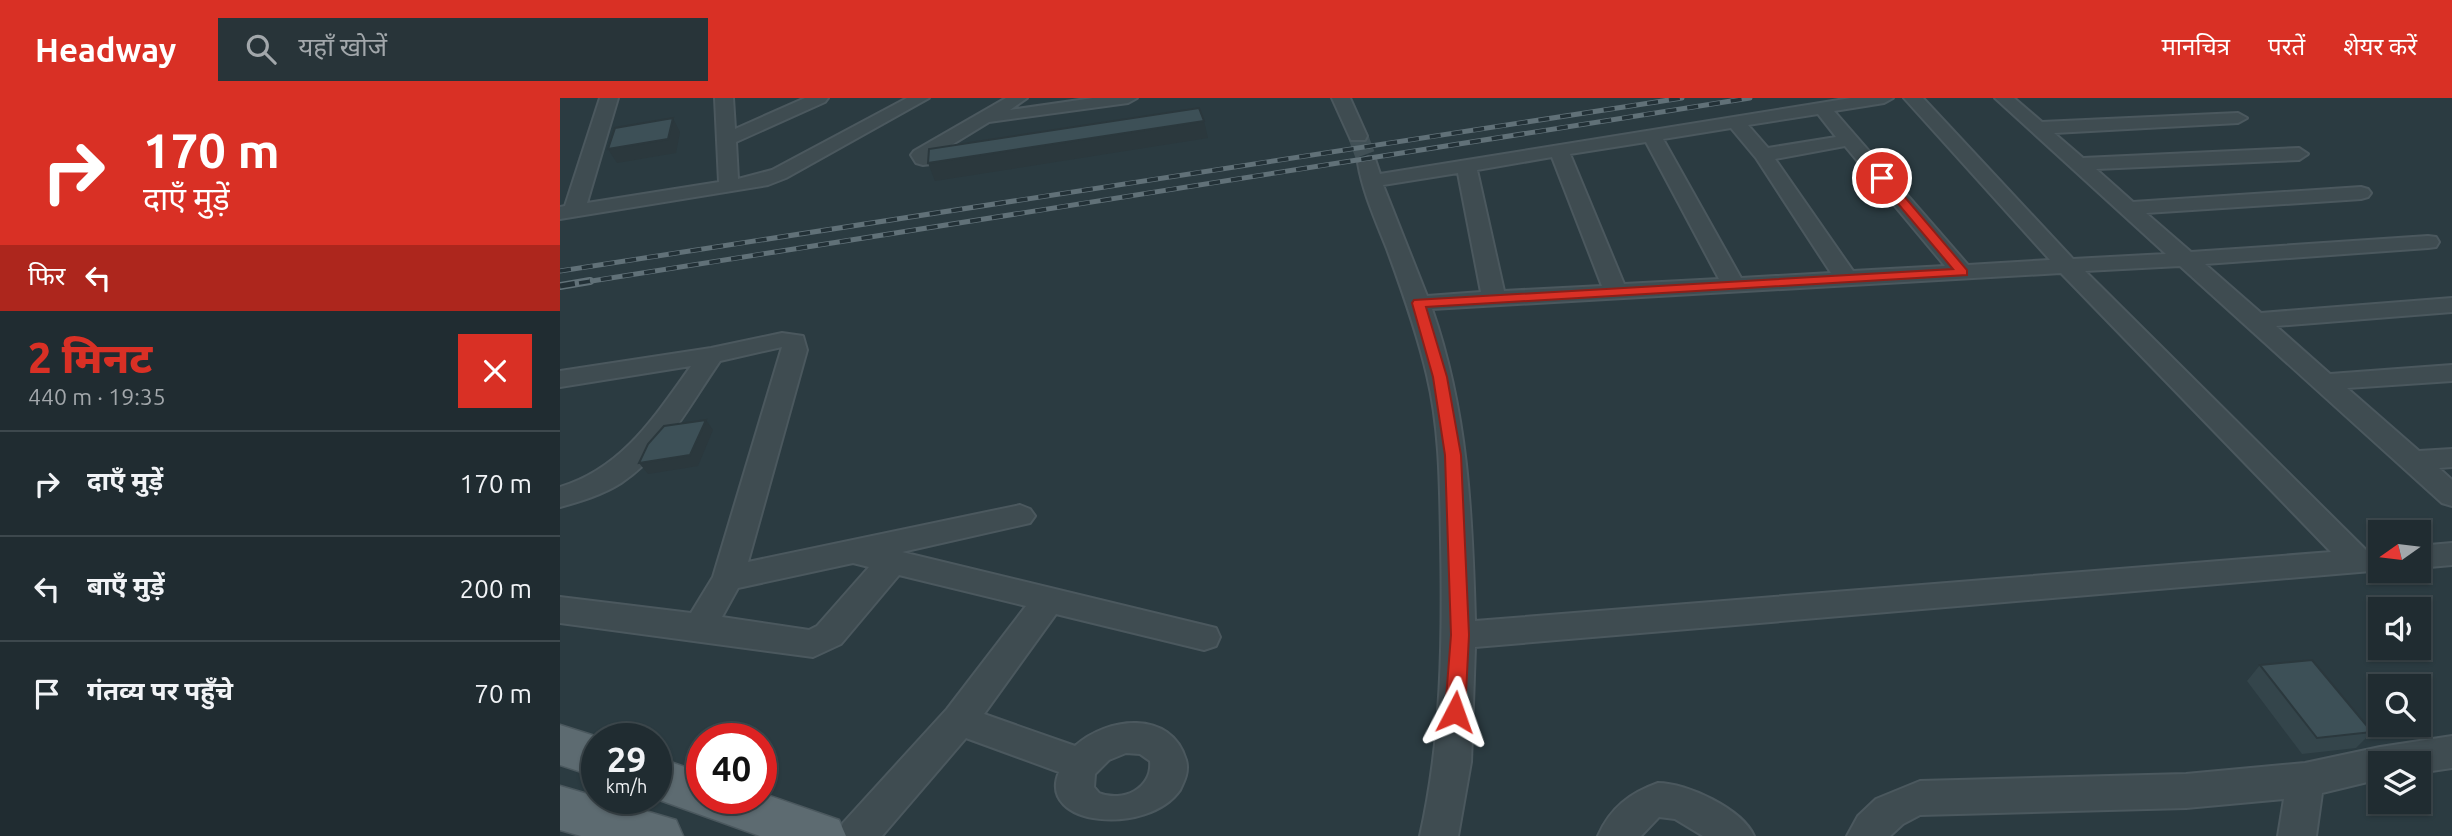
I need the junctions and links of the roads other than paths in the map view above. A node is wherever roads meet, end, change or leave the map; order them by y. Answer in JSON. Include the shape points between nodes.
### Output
{"nodes":[{"id":1,"x":609,"y":98,"type":"edge"},
{"id":2,"x":724,"y":98,"type":"edge"},
{"id":3,"x":819,"y":98,"type":"edge"},
{"id":4,"x":920,"y":98,"type":"edge"},
{"id":5,"x":1018,"y":98,"type":"edge"},
{"id":6,"x":1128,"y":98,"type":"edge"},
{"id":7,"x":1341,"y":98,"type":"edge"},
{"id":8,"x":1884,"y":98,"type":"edge"},
{"id":9,"x":1913,"y":98,"type":"edge"},
{"id":10,"x":2004,"y":98,"type":"edge"},
{"id":11,"x":1821,"y":107,"type":"junction"},
{"id":12,"x":2238,"y":118,"type":"dead end"},
{"id":13,"x":979,"y":120,"type":"junction"},
{"id":14,"x":1736,"y":122,"type":"junction"},
{"id":15,"x":2038,"y":128,"type":"junction"},
{"id":16,"x":1358,"y":136,"type":"tunnel mouth"},
{"id":17,"x":1652,"y":136,"type":"junction"},
{"id":18,"x":726,"y":140,"type":"junction"},
{"id":19,"x":1849,"y":140,"type":"junction"},
{"id":20,"x":985,"y":151,"type":"edge"},
{"id":21,"x":1559,"y":151,"type":"junction"},
{"id":22,"x":2299,"y":154,"type":"dead end"},
{"id":23,"x":1763,"y":155,"type":"junction"},
{"id":24,"x":2079,"y":164,"type":"junction"},
{"id":25,"x":1466,"y":165,"type":"junction"},
{"id":26,"x":729,"y":187,"type":"junction"},
{"id":27,"x":2361,"y":193,"type":"dead end"},
{"id":28,"x":2129,"y":208,"type":"junction"},
{"id":29,"x":567,"y":212,"type":"edge"},
{"id":30,"x":2428,"y":242,"type":"dead end"},
{"id":31,"x":2186,"y":259,"type":"junction"},
{"id":32,"x":2067,"y":266,"type":"junction"},
{"id":33,"x":1962,"y":272,"type":"junction"},
{"id":34,"x":1847,"y":279,"type":"junction"},
{"id":35,"x":1734,"y":285,"type":"junction"},
{"id":36,"x":1616,"y":292,"type":"junction"},
{"id":37,"x":1494,"y":299,"type":"junction"},
{"id":38,"x":1418,"y":303,"type":"junction"},
{"id":39,"x":2452,"y":305,"type":"edge"},
{"id":40,"x":2256,"y":321,"type":"junction"},
{"id":41,"x":711,"y":355,"type":"junction"},
{"id":42,"x":2452,"y":373,"type":"edge"},
{"id":43,"x":560,"y":379,"type":"edge"},
{"id":44,"x":2324,"y":382,"type":"junction"},
{"id":45,"x":2452,"y":458,"type":"edge"},
{"id":46,"x":2412,"y":461,"type":"junction"},
{"id":47,"x":2452,"y":496,"type":"edge"},
{"id":48,"x":560,"y":497,"type":"edge"},
{"id":49,"x":1020,"y":516,"type":"dead end"},
{"id":50,"x":854,"y":552,"type":"junction"},
{"id":51,"x":2452,"y":554,"type":"edge"},
{"id":52,"x":2431,"y":556,"type":"edge"},
{"id":53,"x":2368,"y":559,"type":"edge"},
{"id":54,"x":2368,"y":560,"type":"edge"},
{"id":55,"x":893,"y":561,"type":"junction"},
{"id":56,"x":727,"y":578,"type":"junction"},
{"id":57,"x":1050,"y":598,"type":"junction"},
{"id":58,"x":560,"y":610,"type":"edge"},
{"id":59,"x":700,"y":626,"type":"junction"},
{"id":60,"x":1460,"y":635,"type":"junction"},
{"id":61,"x":1204,"y":637,"type":"dead end"},
{"id":62,"x":959,"y":720,"type":"junction"},
{"id":63,"x":560,"y":745,"type":"edge"},
{"id":64,"x":581,"y":752,"type":"edge"},
{"id":65,"x":2452,"y":752,"type":"edge"},
{"id":66,"x":2431,"y":755,"type":"edge"},
{"id":67,"x":1081,"y":764,"type":"dead end"},
{"id":68,"x":2368,"y":766,"type":"edge"},
{"id":69,"x":2305,"y":780,"type":"junction"},
{"id":70,"x":560,"y":808,"type":"edge"},
{"id":71,"x":759,"y":814,"type":"edge"},
{"id":72,"x":659,"y":836,"type":"edge"},
{"id":73,"x":822,"y":836,"type":"edge"},
{"id":74,"x":857,"y":836,"type":"edge"},
{"id":75,"x":1439,"y":836,"type":"edge"},
{"id":76,"x":1617,"y":836,"type":"edge"},
{"id":77,"x":1735,"y":836,"type":"edge"},
{"id":78,"x":1866,"y":836,"type":"edge"},
{"id":79,"x":2297,"y":836,"type":"edge"}],
"edges":[{"from":1,"to":29,"type":"street"},
{"from":2,"to":18,"type":"street"},
{"from":3,"to":18,"type":"street"},
{"from":4,"to":26,"type":"street","via":[[779,174]]},
{"from":5,"to":13,"type":"street"},
{"from":6,"to":13,"type":"street"},
{"from":7,"to":16,"type":"street"},
{"from":8,"to":11,"type":"street"},
{"from":9,"to":32,"type":"street"},
{"from":10,"to":15,"type":"street"},
{"from":11,"to":14,"type":"street"},
{"from":11,"to":19,"type":"street"},
{"from":12,"to":15,"type":"street"},
{"from":13,"to":20,"type":"street","via":[[921,155],[932,159]]},
{"from":14,"to":17,"type":"street"},
{"from":14,"to":23,"type":"street"},
{"from":15,"to":24,"type":"street"},
{"from":17,"to":21,"type":"street"},
{"from":17,"to":35,"type":"street"},
{"from":18,"to":26,"type":"street"},
{"from":19,"to":23,"type":"street"},
{"from":19,"to":33,"type":"street"},
{"from":21,"to":25,"type":"street"},
{"from":21,"to":36,"type":"street"},
{"from":22,"to":24,"type":"street"},
{"from":23,"to":34,"type":"street"},
{"from":24,"to":28,"type":"street"},
{"from":25,"to":37,"type":"street"},
{"from":25,"to":38,"type":"street","via":[[1369,172]]},
{"from":26,"to":29,"type":"street"},
{"from":27,"to":28,"type":"street"},
{"from":28,"to":31,"type":"street"},
{"from":30,"to":31,"type":"street"},
{"from":31,"to":32,"type":"street"},
{"from":31,"to":40,"type":"street"},
{"from":32,"to":33,"type":"street"},
{"from":32,"to":53,"type":"street"},
{"from":33,"to":34,"type":"street"},
{"from":34,"to":35,"type":"street"},
{"from":35,"to":36,"type":"street"},
{"from":36,"to":37,"type":"street"},
{"from":37,"to":38,"type":"street"},
{"from":38,"to":60,"type":"street","via":[[1440,377],[1453,455]]},
{"from":39,"to":40,"type":"street"},
{"from":40,"to":44,"type":"street"},
{"from":41,"to":43,"type":"street"},
{"from":41,"to":48,"type":"street","via":[[636,459],[612,478]]},
{"from":41,"to":56,"type":"street","via":[[794,341]]},
{"from":42,"to":44,"type":"street"},
{"from":44,"to":46,"type":"street"},
{"from":45,"to":46,"type":"street"},
{"from":46,"to":47,"type":"street"},
{"from":49,"to":50,"type":"street"},
{"from":50,"to":55,"type":"street"},
{"from":50,"to":56,"type":"street"},
{"from":51,"to":52,"type":"street"},
{"from":54,"to":60,"type":"street"},
{"from":55,"to":57,"type":"street"},
{"from":55,"to":59,"type":"street","via":[[829,635],[813,644]]},
{"from":56,"to":59,"type":"street"},
{"from":57,"to":61,"type":"street"},
{"from":57,"to":62,"type":"street"},
{"from":58,"to":59,"type":"street"},
{"from":60,"to":75,"type":"street","via":[[1450,789]]},
{"from":62,"to":67,"type":"street"},
{"from":62,"to":74,"type":"street"},
{"from":63,"to":64,"type":"main road"},
{"from":65,"to":66,"type":"street"},
{"from":68,"to":69,"type":"street"},
{"from":69,"to":78,"type":"street","via":[[2186,791],[1920,798],[1897,805],[1877,820]]},
{"from":69,"to":79,"type":"street"},
{"from":70,"to":72,"type":"main road"},
{"from":71,"to":73,"type":"main road"},
{"from":76,"to":77,"type":"street","via":[[1646,804],[1660,799],[1677,801]]}]}
